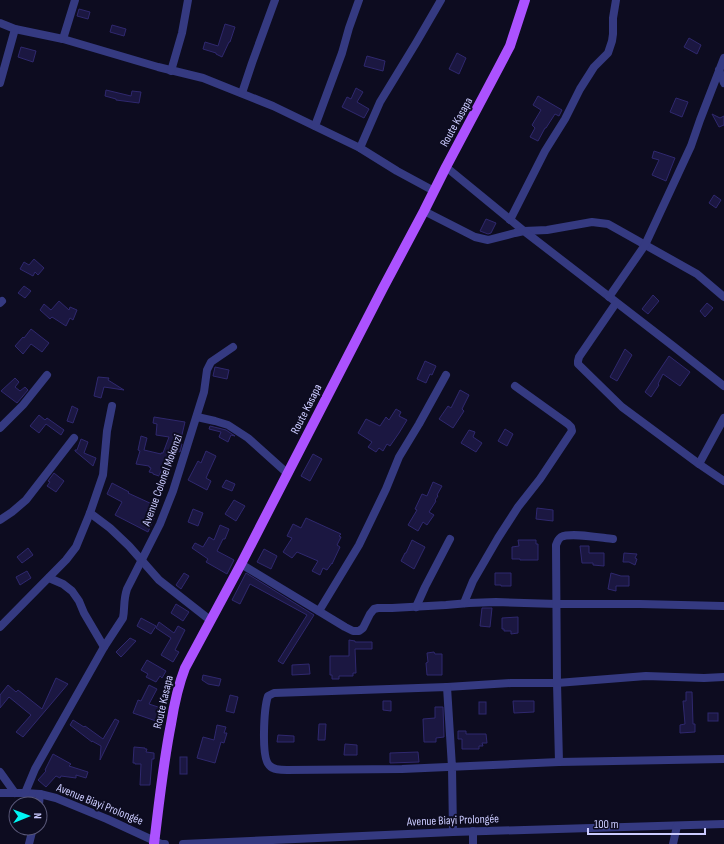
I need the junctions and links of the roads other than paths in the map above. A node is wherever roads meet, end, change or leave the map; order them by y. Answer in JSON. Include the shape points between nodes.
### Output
{"nodes":[{"id":1,"x":75,"y":0,"type":"edge"},
{"id":2,"x":188,"y":0,"type":"edge"},
{"id":3,"x":275,"y":0,"type":"edge"},
{"id":4,"x":359,"y":0,"type":"edge"},
{"id":5,"x":441,"y":0,"type":"edge"},
{"id":6,"x":525,"y":0,"type":"edge"},
{"id":7,"x":616,"y":0,"type":"edge"},
{"id":8,"x":0,"y":23,"type":"edge"},
{"id":9,"x":15,"y":29,"type":"junction"},
{"id":10,"x":63,"y":39,"type":"junction"},
{"id":11,"x":724,"y":58,"type":"edge"},
{"id":12,"x":720,"y":70,"type":"junction"},
{"id":13,"x":171,"y":71,"type":"junction"},
{"id":14,"x":0,"y":83,"type":"edge"},
{"id":15,"x":724,"y":83,"type":"edge"},
{"id":16,"x":242,"y":93,"type":"junction"},
{"id":17,"x":315,"y":126,"type":"junction"},
{"id":18,"x":360,"y":148,"type":"junction"},
{"id":19,"x":446,"y":167,"type":"junction"},
{"id":20,"x":434,"y":190,"type":"junction"},
{"id":21,"x":424,"y":211,"type":"junction"},
{"id":22,"x":510,"y":220,"type":"junction"},
{"id":23,"x":524,"y":231,"type":"junction"},
{"id":24,"x":645,"y":245,"type":"junction"},
{"id":25,"x":609,"y":297,"type":"junction"},
{"id":26,"x":724,"y":297,"type":"edge"},
{"id":27,"x":616,"y":303,"type":"junction"},
{"id":28,"x":233,"y":347,"type":"dead end"},
{"id":29,"x":48,"y":375,"type":"dead end"},
{"id":30,"x":446,"y":375,"type":"dead end"},
{"id":31,"x":515,"y":386,"type":"dead end"},
{"id":32,"x":724,"y":386,"type":"edge"},
{"id":33,"x":112,"y":406,"type":"dead end"},
{"id":34,"x":197,"y":417,"type":"junction"},
{"id":35,"x":724,"y":418,"type":"edge"},
{"id":36,"x":0,"y":428,"type":"edge"},
{"id":37,"x":74,"y":438,"type":"dead end"},
{"id":38,"x":699,"y":464,"type":"junction"},
{"id":39,"x":287,"y":473,"type":"junction"},
{"id":40,"x":724,"y":482,"type":"edge"},
{"id":41,"x":90,"y":514,"type":"junction"},
{"id":42,"x":0,"y":520,"type":"edge"},
{"id":43,"x":450,"y":538,"type":"dead end"},
{"id":44,"x":613,"y":539,"type":"dead end"},
{"id":45,"x":142,"y":561,"type":"junction"},
{"id":46,"x":241,"y":564,"type":"junction"},
{"id":47,"x":48,"y":578,"type":"junction"},
{"id":48,"x":464,"y":603,"type":"junction"},
{"id":49,"x":557,"y":604,"type":"junction"},
{"id":50,"x":723,"y":606,"type":"dead end"},
{"id":51,"x":416,"y":607,"type":"junction"},
{"id":52,"x":319,"y":612,"type":"junction"},
{"id":53,"x":210,"y":620,"type":"junction"},
{"id":54,"x":0,"y":627,"type":"edge"},
{"id":55,"x":104,"y":647,"type":"junction"},
{"id":56,"x":724,"y":677,"type":"edge"},
{"id":57,"x":557,"y":683,"type":"junction"},
{"id":58,"x":446,"y":687,"type":"junction"},
{"id":59,"x":724,"y":759,"type":"edge"},
{"id":60,"x":559,"y":762,"type":"junction"},
{"id":61,"x":452,"y":767,"type":"junction"},
{"id":62,"x":0,"y":772,"type":"edge"},
{"id":63,"x":0,"y":793,"type":"edge"},
{"id":64,"x":15,"y":793,"type":"junction"},
{"id":65,"x":25,"y":793,"type":"junction"},
{"id":66,"x":40,"y":794,"type":"joint"},
{"id":67,"x":724,"y":824,"type":"edge"},
{"id":68,"x":677,"y":826,"type":"junction"},
{"id":69,"x":473,"y":831,"type":"junction"},
{"id":70,"x":454,"y":832,"type":"junction"},
{"id":71,"x":154,"y":842,"type":"edge"},
{"id":72,"x":165,"y":844,"type":"edge"},
{"id":73,"x":183,"y":844,"type":"edge"},
{"id":74,"x":473,"y":844,"type":"edge"},
{"id":75,"x":673,"y":844,"type":"edge"}],
"edges":[{"from":1,"to":10,"type":"street"},
{"from":2,"to":13,"type":"street"},
{"from":3,"to":16,"type":"street"},
{"from":4,"to":17,"type":"street"},
{"from":5,"to":18,"type":"street","via":[[380,102]]},
{"from":6,"to":19,"type":"main road","name":"Route Kasapa","via":[[507,51]]},
{"from":7,"to":22,"type":"street","via":[[612,41],[608,53],[580,89]]},
{"from":8,"to":9,"type":"street"},
{"from":9,"to":10,"type":"street"},
{"from":9,"to":14,"type":"street"},
{"from":10,"to":13,"type":"street"},
{"from":11,"to":12,"type":"street"},
{"from":12,"to":15,"type":"street"},
{"from":12,"to":24,"type":"street","via":[[691,146]]},
{"from":13,"to":16,"type":"street","via":[[203,78]]},
{"from":16,"to":17,"type":"street"},
{"from":17,"to":18,"type":"street"},
{"from":18,"to":20,"type":"street"},
{"from":19,"to":20,"type":"main road","name":"Route Kasapa"},
{"from":19,"to":22,"type":"street"},
{"from":20,"to":21,"type":"main road","name":"Route Kasapa"},
{"from":21,"to":23,"type":"street","via":[[475,237],[488,240]]},
{"from":21,"to":39,"type":"main road","name":"Route Kasapa"},
{"from":22,"to":23,"type":"street"},
{"from":23,"to":24,"type":"street","via":[[547,230],[592,222],[608,224]]},
{"from":23,"to":25,"type":"street"},
{"from":24,"to":25,"type":"street"},
{"from":24,"to":26,"type":"street","via":[[696,274]]},
{"from":25,"to":27,"type":"street"},
{"from":27,"to":32,"type":"street"},
{"from":27,"to":38,"type":"street","via":[[579,357],[578,364],[622,407]]},
{"from":28,"to":34,"type":"street","name":"Avenue Colonel Mokonzi","via":[[211,362]]},
{"from":29,"to":36,"type":"street"},
{"from":30,"to":52,"type":"street","via":[[399,457],[359,545]]},
{"from":31,"to":48,"type":"street","via":[[568,424],[572,431],[501,532],[473,581]]},
{"from":33,"to":41,"type":"street","via":[[102,475]]},
{"from":34,"to":39,"type":"street","via":[[228,425],[248,438]]},
{"from":34,"to":45,"type":"street","name":"Avenue Colonel Mokonzi","via":[[173,491]]},
{"from":35,"to":38,"type":"street"},
{"from":37,"to":42,"type":"street","via":[[26,500]]},
{"from":38,"to":40,"type":"street"},
{"from":39,"to":46,"type":"main road","name":"Route Kasapa"},
{"from":41,"to":45,"type":"street","via":[[110,528]]},
{"from":41,"to":47,"type":"street","via":[[76,547]]},
{"from":43,"to":51,"type":"street"},
{"from":44,"to":49,"type":"street","via":[[571,535],[558,540]]},
{"from":45,"to":53,"type":"street","via":[[159,580]]},
{"from":45,"to":55,"type":"street","name":"Avenue Colonel Mokonzi","via":[[124,597],[123,618]]},
{"from":46,"to":52,"type":"street"},
{"from":46,"to":53,"type":"main road","name":"Route Kasapa"},
{"from":47,"to":54,"type":"street"},
{"from":47,"to":55,"type":"street","via":[[72,591]]},
{"from":48,"to":49,"type":"street"},
{"from":48,"to":51,"type":"street"},
{"from":49,"to":50,"type":"street"},
{"from":49,"to":57,"type":"street"},
{"from":51,"to":52,"type":"street","via":[[374,609],[359,631],[353,631]]},
{"from":53,"to":71,"type":"main road","name":"Route Kasapa","via":[[180,680],[164,755]]},
{"from":55,"to":65,"type":"street","name":"Avenue Colonel Mokonzi","via":[[35,769]]},
{"from":56,"to":57,"type":"street","via":[[646,676]]},
{"from":57,"to":58,"type":"street"},
{"from":57,"to":60,"type":"street"},
{"from":58,"to":61,"type":"street"},
{"from":58,"to":61,"type":"street","via":[[274,693],[268,696],[266,703],[264,746],[265,758],[269,765],[281,770]]},
{"from":59,"to":60,"type":"street"},
{"from":60,"to":61,"type":"street"},
{"from":61,"to":70,"type":"street"},
{"from":62,"to":64,"type":"street"},
{"from":63,"to":64,"type":"street","name":"Avenue Biayi Prolongée"},
{"from":64,"to":65,"type":"street","name":"Avenue Biayi Prolongée"},
{"from":65,"to":66,"type":"street","name":"Avenue Biayi Prolongée"},
{"from":66,"to":71,"type":"street","name":"Avenue Biayi Prolongée","via":[[108,819]]},
{"from":67,"to":68,"type":"street","name":"Avenue Biayi Prolongée"},
{"from":68,"to":69,"type":"street","name":"Avenue Biayi Prolongée"},
{"from":68,"to":75,"type":"street"},
{"from":69,"to":70,"type":"street","name":"Avenue Biayi Prolongée"},
{"from":69,"to":74,"type":"street"},
{"from":70,"to":73,"type":"street","name":"Avenue Biayi Prolongée"},
{"from":71,"to":72,"type":"street","name":"Avenue Biayi Prolongée"}]}
